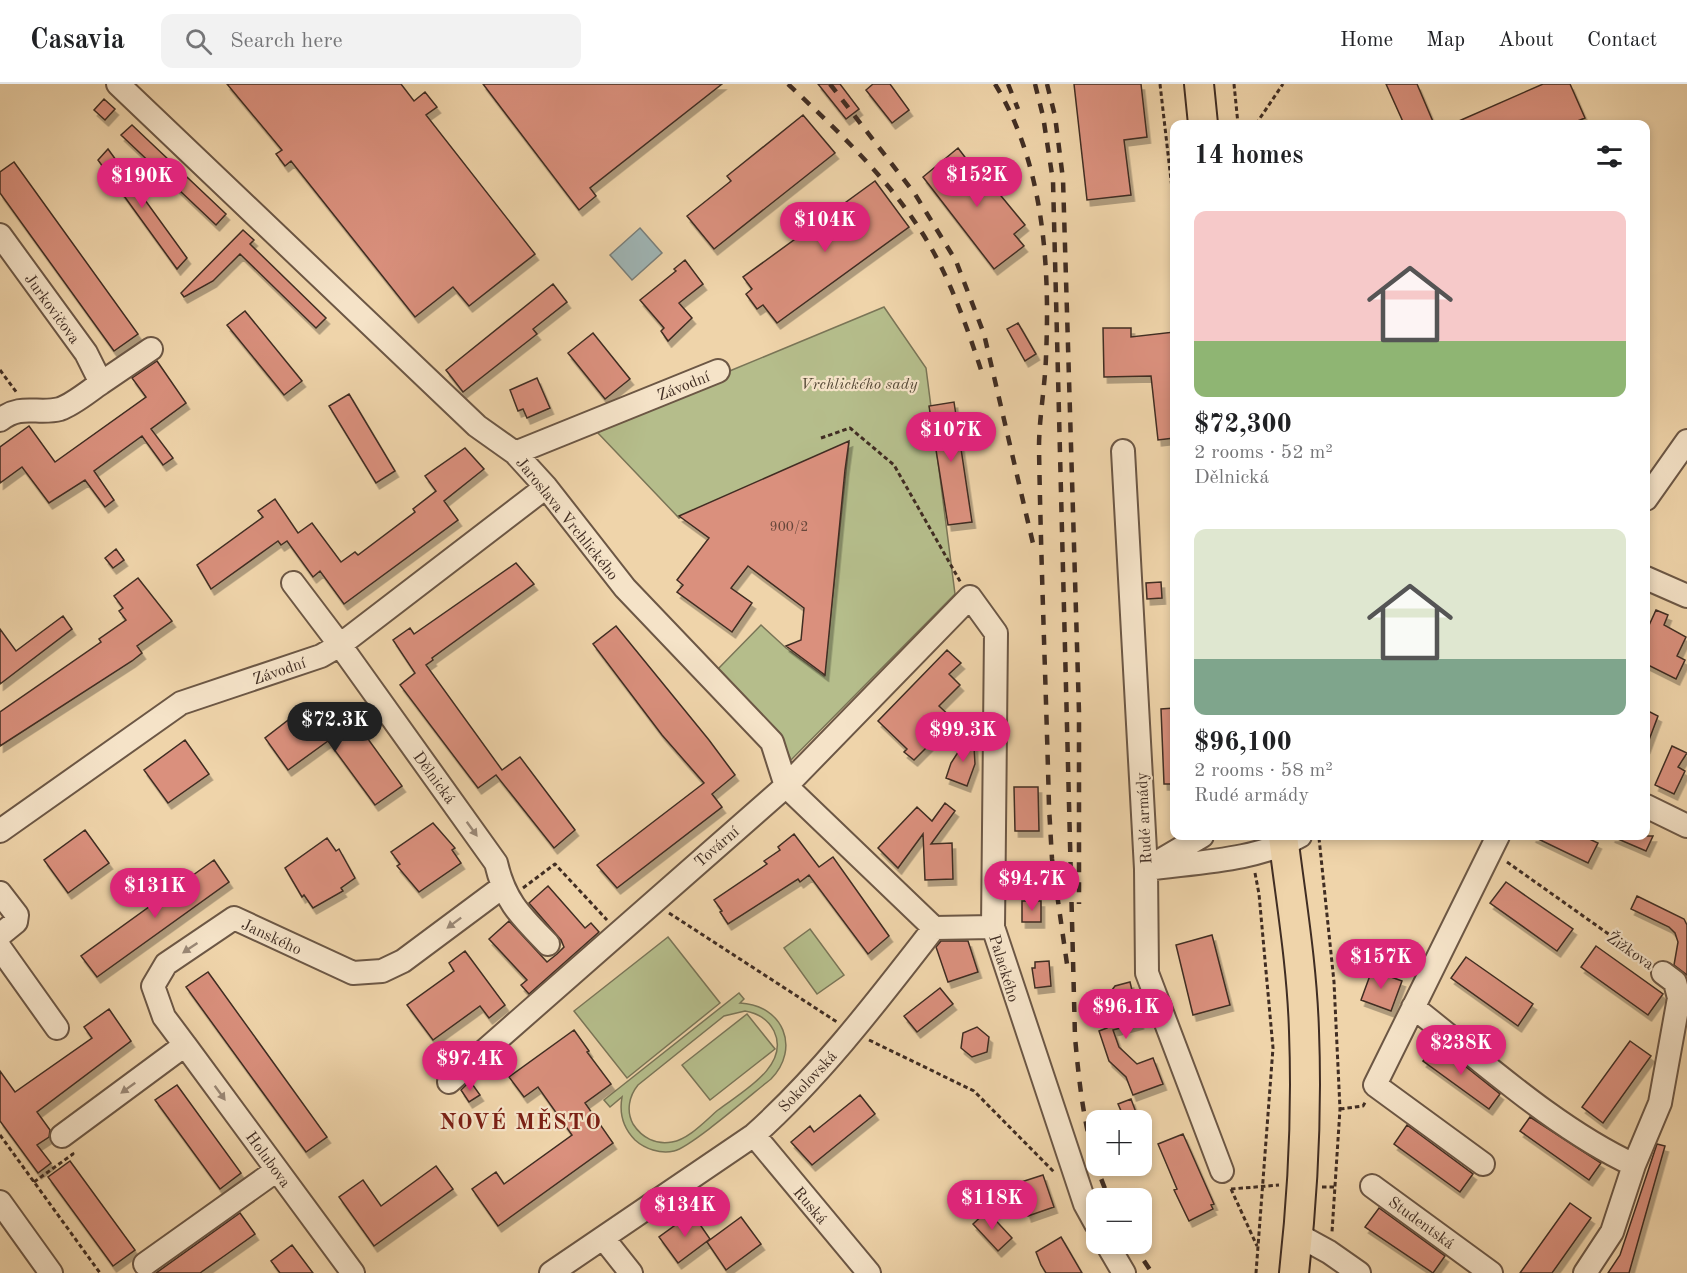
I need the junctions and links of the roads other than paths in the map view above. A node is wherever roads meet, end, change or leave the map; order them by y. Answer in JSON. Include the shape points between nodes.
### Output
{"nodes":[{"id":1,"x":118,"y":84,"type":"edge"},
{"id":2,"x":1198,"y":84,"type":"edge"},
{"id":3,"x":1202,"y":120,"type":"edge"},
{"id":4,"x":0,"y":236,"type":"edge"},
{"id":5,"x":151,"y":349,"type":"dead end"},
{"id":6,"x":718,"y":371,"type":"dead end"},
{"id":7,"x":101,"y":383,"type":"junction"},
{"id":8,"x":0,"y":420,"type":"edge"},
{"id":9,"x":1687,"y":441,"type":"edge"},
{"id":10,"x":1122,"y":451,"type":"dead end"},
{"id":11,"x":515,"y":453,"type":"junction"},
{"id":12,"x":1677,"y":469,"type":"edge"},
{"id":13,"x":546,"y":487,"type":"junction"},
{"id":14,"x":1650,"y":495,"type":"edge"},
{"id":15,"x":1650,"y":580,"type":"edge"},
{"id":16,"x":293,"y":584,"type":"dead end"},
{"id":17,"x":1687,"y":596,"type":"edge"},
{"id":18,"x":970,"y":597,"type":"joint"},
{"id":19,"x":340,"y":645,"type":"junction"},
{"id":20,"x":786,"y":786,"type":"junction"},
{"id":21,"x":1650,"y":807,"type":"edge"},
{"id":22,"x":1684,"y":817,"type":"edge"},
{"id":23,"x":0,"y":831,"type":"edge"},
{"id":24,"x":1195,"y":840,"type":"edge"},
{"id":25,"x":1286,"y":840,"type":"edge"},
{"id":26,"x":1289,"y":840,"type":"edge"},
{"id":27,"x":1494,"y":845,"type":"edge"},
{"id":28,"x":1146,"y":869,"type":"junction"},
{"id":29,"x":0,"y":893,"type":"edge"},
{"id":30,"x":505,"y":894,"type":"junction"},
{"id":31,"x":993,"y":927,"type":"junction"},
{"id":32,"x":934,"y":928,"type":"junction"},
{"id":33,"x":0,"y":934,"type":"edge"},
{"id":34,"x":548,"y":944,"type":"dead end"},
{"id":35,"x":0,"y":948,"type":"edge"},
{"id":36,"x":1663,"y":973,"type":"road end"},
{"id":37,"x":1413,"y":1007,"type":"junction"},
{"id":38,"x":57,"y":1028,"type":"dead end"},
{"id":39,"x":185,"y":1046,"type":"junction"},
{"id":40,"x":449,"y":1082,"type":"dead end"},
{"id":41,"x":754,"y":1135,"type":"junction"},
{"id":42,"x":62,"y":1136,"type":"road end"},
{"id":43,"x":1484,"y":1164,"type":"dead end"},
{"id":44,"x":1634,"y":1165,"type":"junction"},
{"id":45,"x":277,"y":1170,"type":"junction"},
{"id":46,"x":1226,"y":1180,"type":"road end"},
{"id":47,"x":1372,"y":1186,"type":"dead end"},
{"id":48,"x":0,"y":1202,"type":"edge"},
{"id":49,"x":1086,"y":1207,"type":"edge"},
{"id":50,"x":1298,"y":1235,"type":"junction"},
{"id":51,"x":604,"y":1239,"type":"junction"},
{"id":52,"x":1113,"y":1254,"type":"edge"},
{"id":53,"x":145,"y":1264,"type":"dead end"},
{"id":54,"x":1467,"y":1266,"type":"edge"},
{"id":55,"x":51,"y":1273,"type":"edge"},
{"id":56,"x":353,"y":1273,"type":"edge"},
{"id":57,"x":551,"y":1273,"type":"edge"},
{"id":58,"x":631,"y":1273,"type":"edge"},
{"id":59,"x":869,"y":1273,"type":"edge"},
{"id":60,"x":1124,"y":1273,"type":"edge"},
{"id":61,"x":1294,"y":1273,"type":"edge"},
{"id":62,"x":1359,"y":1273,"type":"edge"},
{"id":63,"x":1491,"y":1273,"type":"edge"},
{"id":64,"x":1585,"y":1273,"type":"edge"}],
"edges":[{"from":1,"to":11,"type":"street","name":"Jaroslava Vrchlického","via":[[477,426]]},
{"from":2,"to":3,"type":"main road"},
{"from":4,"to":7,"type":"street","name":"Jurkovičova","via":[[86,353]]},
{"from":5,"to":7,"type":"street"},
{"from":6,"to":11,"type":"street","name":"Závodní"},
{"from":7,"to":8,"type":"street","via":[[62,408],[29,409],[7,414]]},
{"from":9,"to":12,"type":"street"},
{"from":10,"to":28,"type":"street","name":"Rudé armády"},
{"from":11,"to":13,"type":"street","name":"Jaroslava Vrchlického"},
{"from":12,"to":14,"type":"street"},
{"from":13,"to":19,"type":"street","name":"Závodní"},
{"from":13,"to":20,"type":"street","name":"Jaroslava Vrchlického","via":[[625,588],[772,742]]},
{"from":15,"to":17,"type":"street"},
{"from":16,"to":19,"type":"street","name":"Dělnická"},
{"from":18,"to":20,"type":"street","name":"Tovární"},
{"from":18,"to":31,"type":"street","name":"Palackého","via":[[996,633]]},
{"from":19,"to":23,"type":"street","name":"Závodní","via":[[321,656],[181,703]]},
{"from":19,"to":30,"type":"street","name":"Dělnická","one_way":true,"via":[[496,863]]},
{"from":20,"to":32,"type":"street","name":"Jaroslava Vrchlického"},
{"from":20,"to":40,"type":"street","name":"Tovární"},
{"from":21,"to":22,"type":"street"},
{"from":24,"to":28,"type":"street"},
{"from":25,"to":28,"type":"street","via":[[1251,853]]},
{"from":26,"to":50,"type":"main road","via":[[1304,1029],[1305,1109]]},
{"from":27,"to":37,"type":"street"},
{"from":28,"to":46,"type":"street","name":"Rudé armády","via":[[1147,973]]},
{"from":29,"to":33,"type":"street","via":[[17,915],[15,922]]},
{"from":30,"to":34,"type":"street","name":"Dělnická"},
{"from":30,"to":39,"type":"street","name":"Janského","one_way":true,"via":[[403,961],[381,971],[353,973],[234,918],[166,964],[153,986],[164,1017]]},
{"from":31,"to":32,"type":"street"},
{"from":31,"to":49,"type":"street","name":"Palackého"},
{"from":32,"to":41,"type":"street","name":"Sokolovská","via":[[853,1032]]},
{"from":35,"to":38,"type":"street"},
{"from":36,"to":44,"type":"street","name":"Žižkova","via":[[1675,982],[1679,998],[1660,1103]]},
{"from":37,"to":43,"type":"street","via":[[1375,1085]]},
{"from":37,"to":44,"type":"street","via":[[1558,1119]]},
{"from":39,"to":42,"type":"street","one_way":true},
{"from":39,"to":45,"type":"street","name":"Holubova","one_way":true},
{"from":41,"to":51,"type":"street","name":"Sokolovská"},
{"from":41,"to":59,"type":"street","name":"Ruská"},
{"from":44,"to":64,"type":"street","name":"Žižkova","via":[[1612,1232]]},
{"from":45,"to":53,"type":"street"},
{"from":45,"to":56,"type":"street","name":"Holubova"},
{"from":47,"to":54,"type":"street","name":"Studentská"},
{"from":48,"to":55,"type":"street"},
{"from":50,"to":61,"type":"main road"},
{"from":50,"to":62,"type":"street"},
{"from":51,"to":57,"type":"street","name":"Sokolovská"},
{"from":51,"to":58,"type":"street"},
{"from":52,"to":60,"type":"street"},
{"from":54,"to":63,"type":"street","name":"Studentská"}]}
